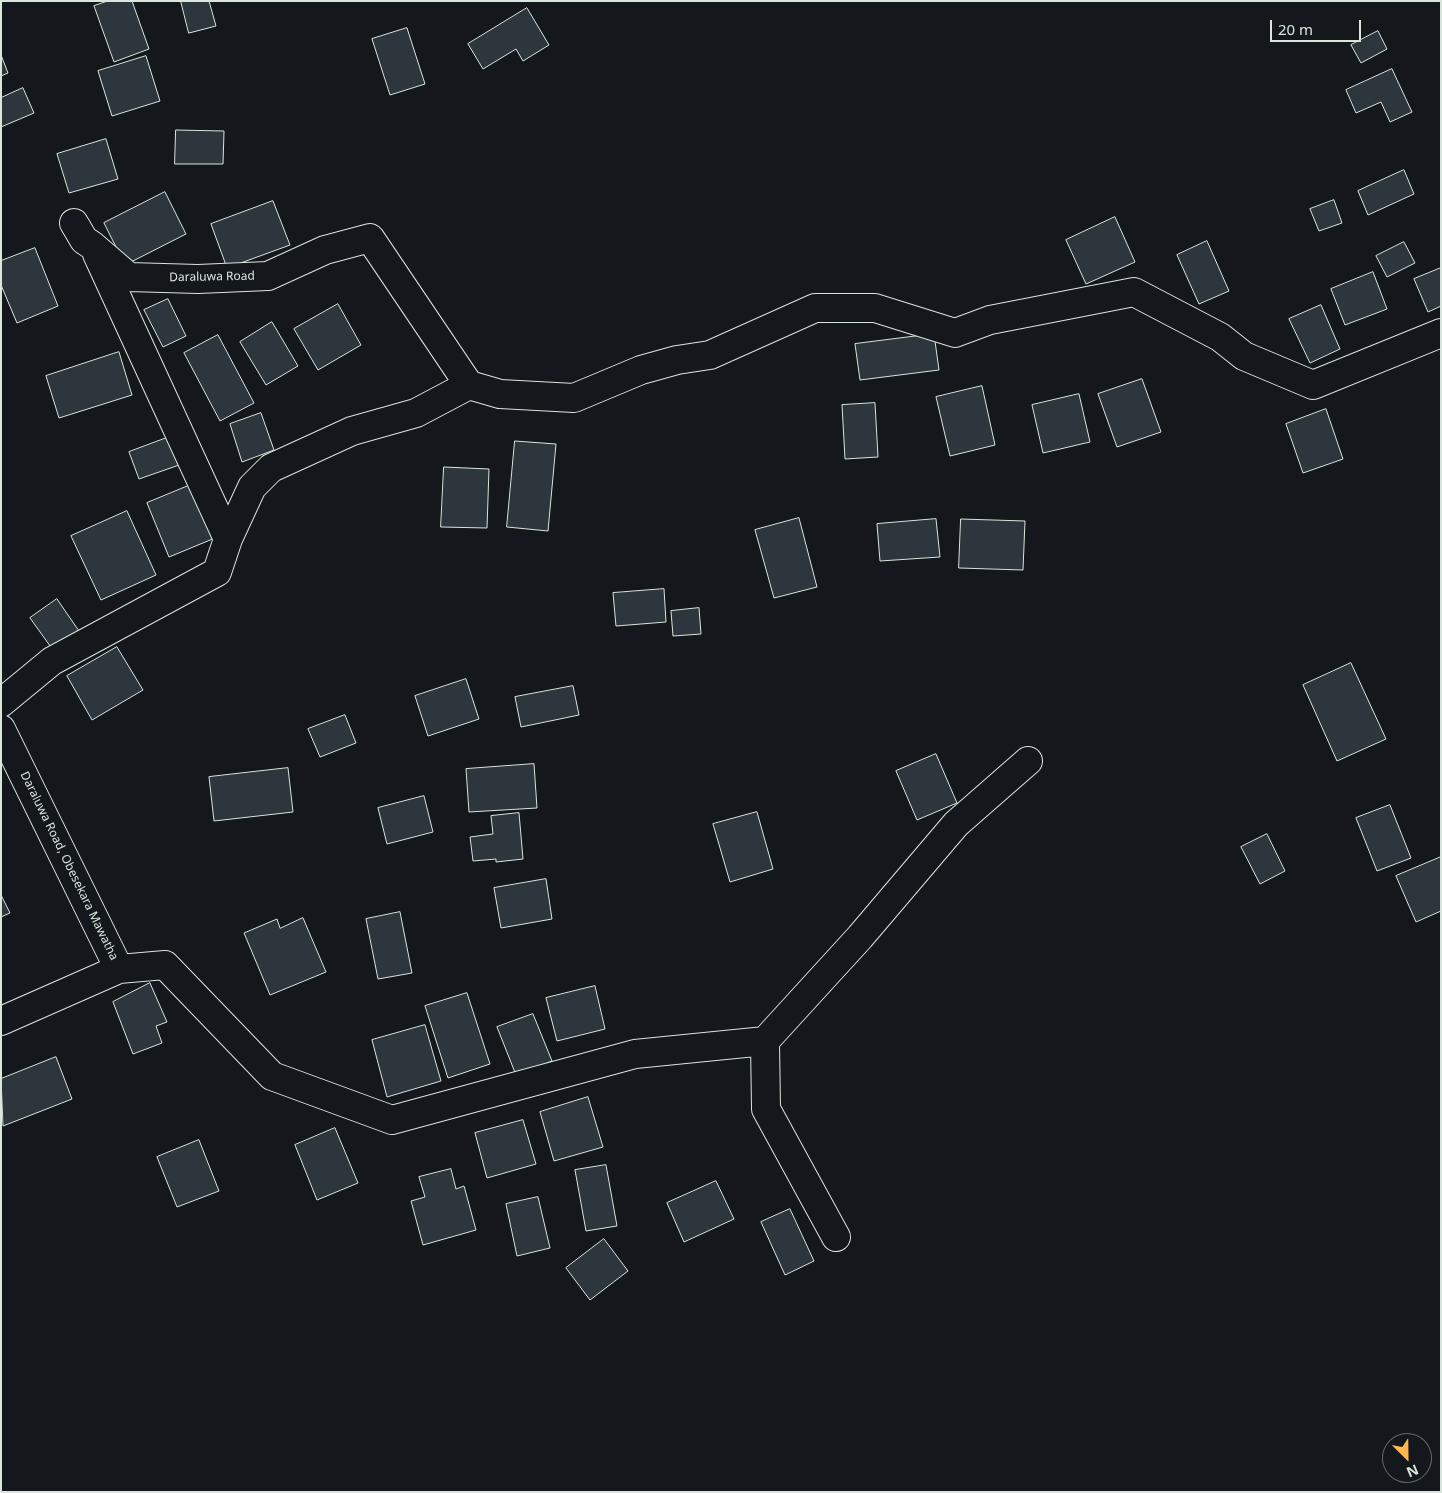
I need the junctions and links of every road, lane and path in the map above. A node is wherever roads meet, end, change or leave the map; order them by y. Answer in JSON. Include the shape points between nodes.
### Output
{"nodes":[{"id":1,"x":74,"y":223,"type":"dead end"},
{"id":2,"x":93,"y":246,"type":"junction"},
{"id":3,"x":1441,"y":333,"type":"edge"},
{"id":4,"x":469,"y":385,"type":"junction"},
{"id":5,"x":228,"y":539,"type":"junction"},
{"id":6,"x":1,"y":703,"type":"edge"},
{"id":7,"x":1,"y":729,"type":"edge"},
{"id":8,"x":1028,"y":761,"type":"dead end"},
{"id":9,"x":119,"y":969,"type":"junction"},
{"id":10,"x":1,"y":1021,"type":"edge"},
{"id":11,"x":765,"y":1041,"type":"junction"},
{"id":12,"x":836,"y":1237,"type":"dead end"}],
"edges":[{"from":1,"to":2,"type":"street","name":"Daraluwa Road","via":[[84,240]]},
{"from":2,"to":4,"type":"street","name":"Daraluwa Road","via":[[129,277],[198,279],[268,276],[326,250],[370,238]]},
{"from":2,"to":5,"type":"street"},
{"from":3,"to":4,"type":"street","via":[[1313,385],[1244,356],[1220,337],[1134,292],[990,320],[955,333],[875,308],[815,308],[710,355],[641,370],[574,398],[500,394]]},
{"from":4,"to":5,"type":"street","via":[[416,413],[352,432],[271,468],[252,487]]},
{"from":5,"to":6,"type":"street","via":[[217,572],[52,661]]},
{"from":7,"to":9,"type":"street","name":"Daraluwa Road, Obesekara Mawatha"},
{"from":8,"to":11,"type":"street","via":[[956,824],[860,937]]},
{"from":9,"to":10,"type":"street","name":"Daraluwa Road, Obesekara Mawatha"},
{"from":9,"to":11,"type":"street","via":[[165,965],[272,1076],[392,1120],[635,1054]]},
{"from":11,"to":12,"type":"street","via":[[766,1109]]}]}
